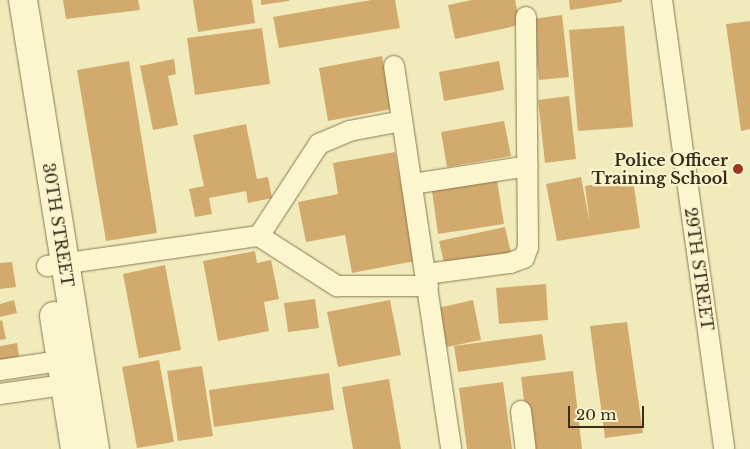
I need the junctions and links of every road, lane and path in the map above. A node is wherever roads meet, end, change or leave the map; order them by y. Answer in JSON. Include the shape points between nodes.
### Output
{"nodes":[{"id":1,"x":11,"y":0,"type":"edge"},
{"id":2,"x":23,"y":0,"type":"edge"},
{"id":3,"x":662,"y":0,"type":"edge"},
{"id":4,"x":526,"y":17,"type":"dead end"},
{"id":5,"x":394,"y":66,"type":"dead end"},
{"id":6,"x":402,"y":121,"type":"junction"},
{"id":7,"x":528,"y":166,"type":"junction"},
{"id":8,"x":412,"y":184,"type":"junction"},
{"id":9,"x":259,"y":236,"type":"junction"},
{"id":10,"x":56,"y":265,"type":"junction"},
{"id":11,"x":427,"y":280,"type":"junction"},
{"id":12,"x":0,"y":370,"type":"edge"},
{"id":13,"x":62,"y":373,"type":"junction"},
{"id":14,"x":0,"y":394,"type":"edge"},
{"id":15,"x":520,"y":411,"type":"dead end"},
{"id":16,"x":74,"y":449,"type":"edge"},
{"id":17,"x":95,"y":449,"type":"edge"},
{"id":18,"x":451,"y":449,"type":"edge"},
{"id":19,"x":526,"y":449,"type":"edge"},
{"id":20,"x":724,"y":449,"type":"edge"}],
"edges":[{"from":1,"to":10,"type":"main road","name":"30TH STREET"},
{"from":2,"to":10,"type":"main road","name":"30TH STREET"},
{"from":3,"to":20,"type":"street","name":"29TH STREET"},
{"from":4,"to":7,"type":"street"},
{"from":5,"to":6,"type":"street"},
{"from":6,"to":8,"type":"street"},
{"from":6,"to":9,"type":"street","via":[[349,131],[319,144]]},
{"from":7,"to":8,"type":"street"},
{"from":7,"to":11,"type":"street","via":[[528,246],[524,258]]},
{"from":8,"to":11,"type":"street"},
{"from":9,"to":10,"type":"street"},
{"from":9,"to":11,"type":"street","via":[[337,286]]},
{"from":10,"to":13,"type":"main road","name":"30TH STREET"},
{"from":10,"to":17,"type":"main road","name":"30TH STREET"},
{"from":11,"to":18,"type":"street"},
{"from":12,"to":13,"type":"street"},
{"from":13,"to":14,"type":"street"},
{"from":13,"to":16,"type":"main road","name":"30TH STREET"},
{"from":15,"to":19,"type":"street"}]}
